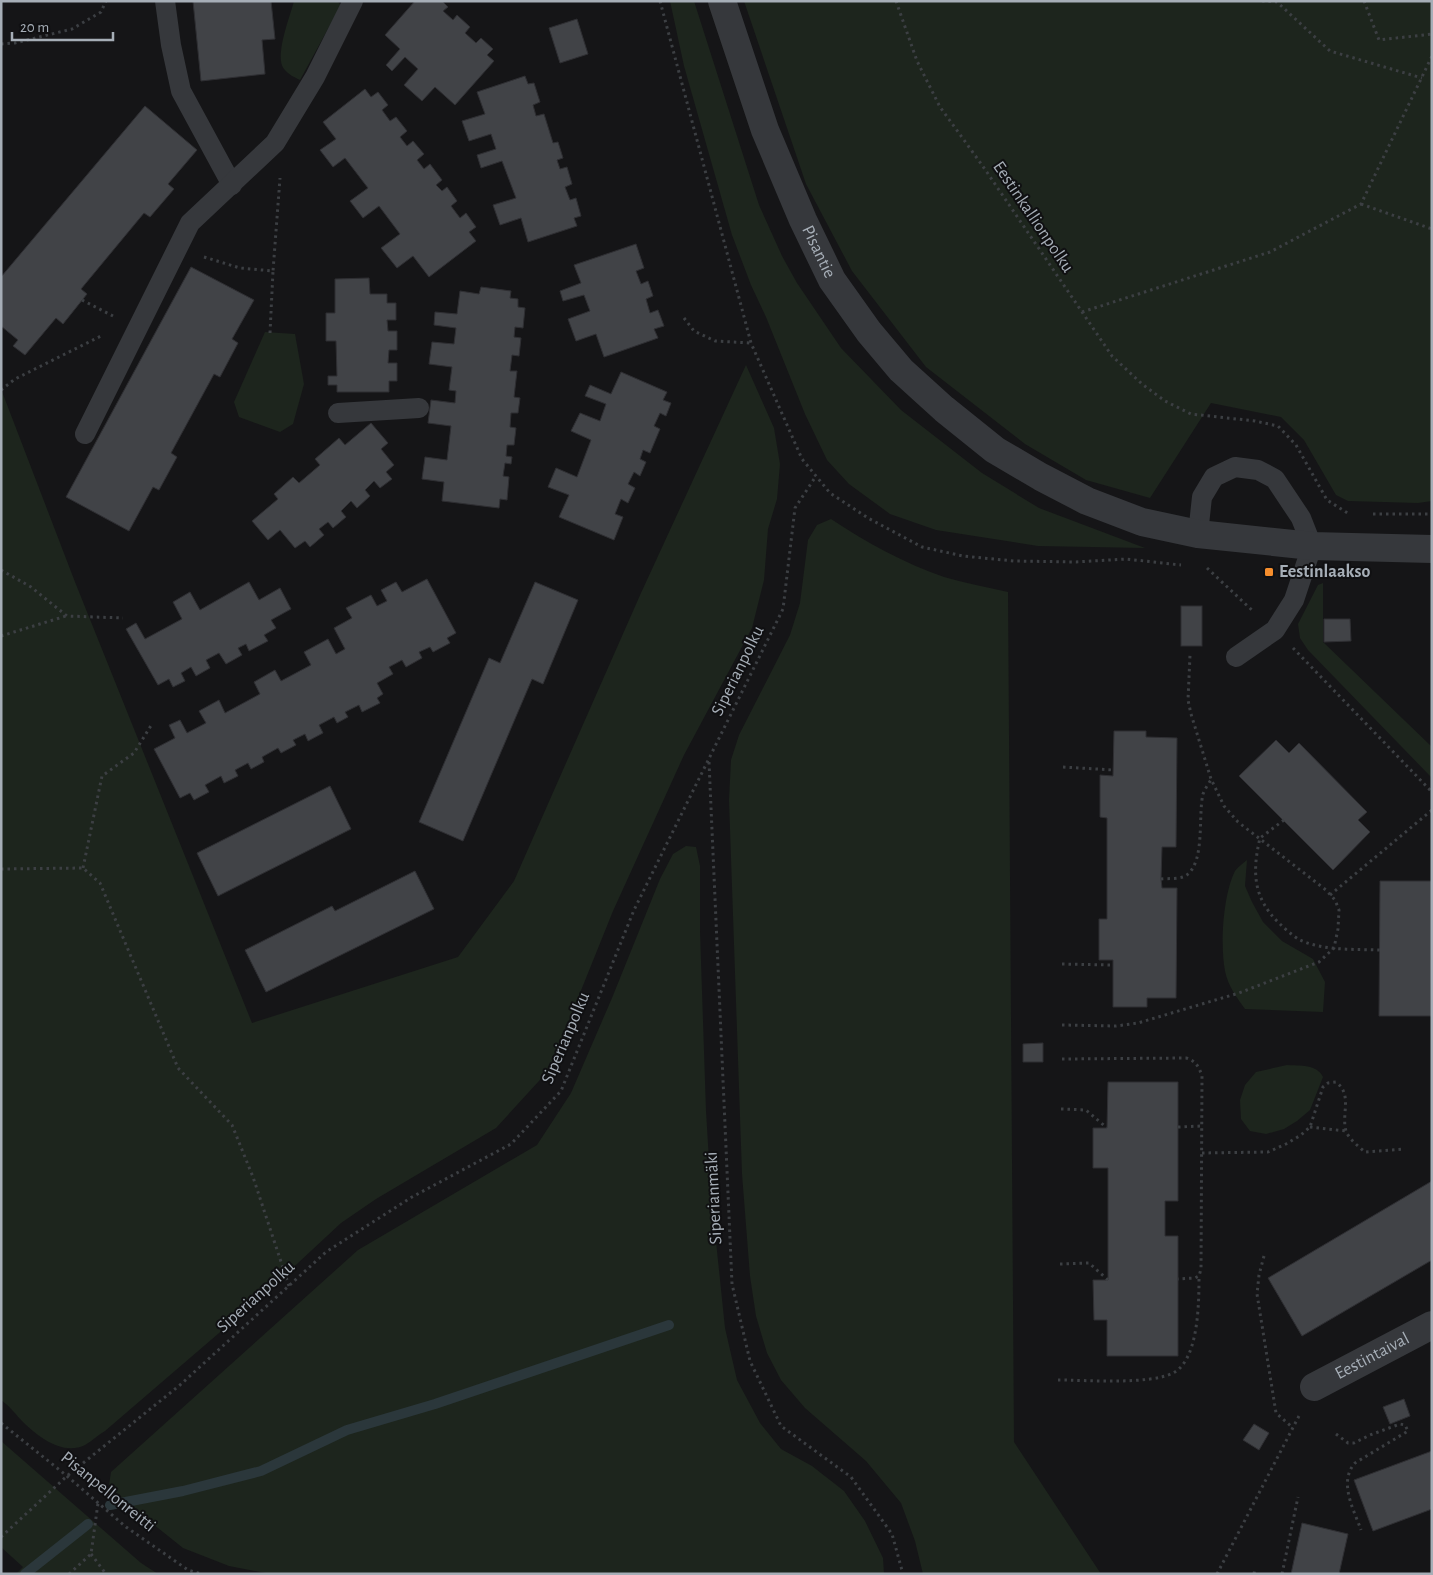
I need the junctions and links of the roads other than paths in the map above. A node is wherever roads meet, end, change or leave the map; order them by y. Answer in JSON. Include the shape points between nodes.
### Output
{"nodes":[{"id":1,"x":165,"y":1,"type":"edge"},
{"id":2,"x":353,"y":1,"type":"edge"},
{"id":3,"x":722,"y":1,"type":"edge"},
{"id":4,"x":232,"y":185,"type":"junction"},
{"id":5,"x":419,"y":408,"type":"dead end"},
{"id":6,"x":338,"y":413,"type":"dead end"},
{"id":7,"x":85,"y":434,"type":"dead end"},
{"id":8,"x":1198,"y":534,"type":"junction"},
{"id":9,"x":1312,"y":546,"type":"junction"},
{"id":10,"x":1432,"y":550,"type":"edge"},
{"id":11,"x":1236,"y":657,"type":"dead end"},
{"id":12,"x":1432,"y":1325,"type":"edge"},
{"id":13,"x":1314,"y":1387,"type":"road end"}],
"edges":[{"from":1,"to":4,"type":"lane","via":[[180,91]]},
{"from":2,"to":4,"type":"lane","via":[[316,77],[275,143]]},
{"from":3,"to":8,"type":"street","name":"Pisantie","via":[[765,130],[832,280],[901,370],[995,450],[1041,477],[1087,501],[1142,522]]},
{"from":4,"to":7,"type":"lane","via":[[190,222],[131,326]]},
{"from":5,"to":6,"type":"lane"},
{"from":8,"to":9,"type":"street"},
{"from":8,"to":9,"type":"lane","via":[[1202,497],[1214,477],[1235,466],[1258,470],[1275,479],[1301,518]]},
{"from":9,"to":10,"type":"street"},
{"from":9,"to":11,"type":"lane","via":[[1294,600],[1275,630]]},
{"from":12,"to":13,"type":"street","name":"Eestintaival"}]}
